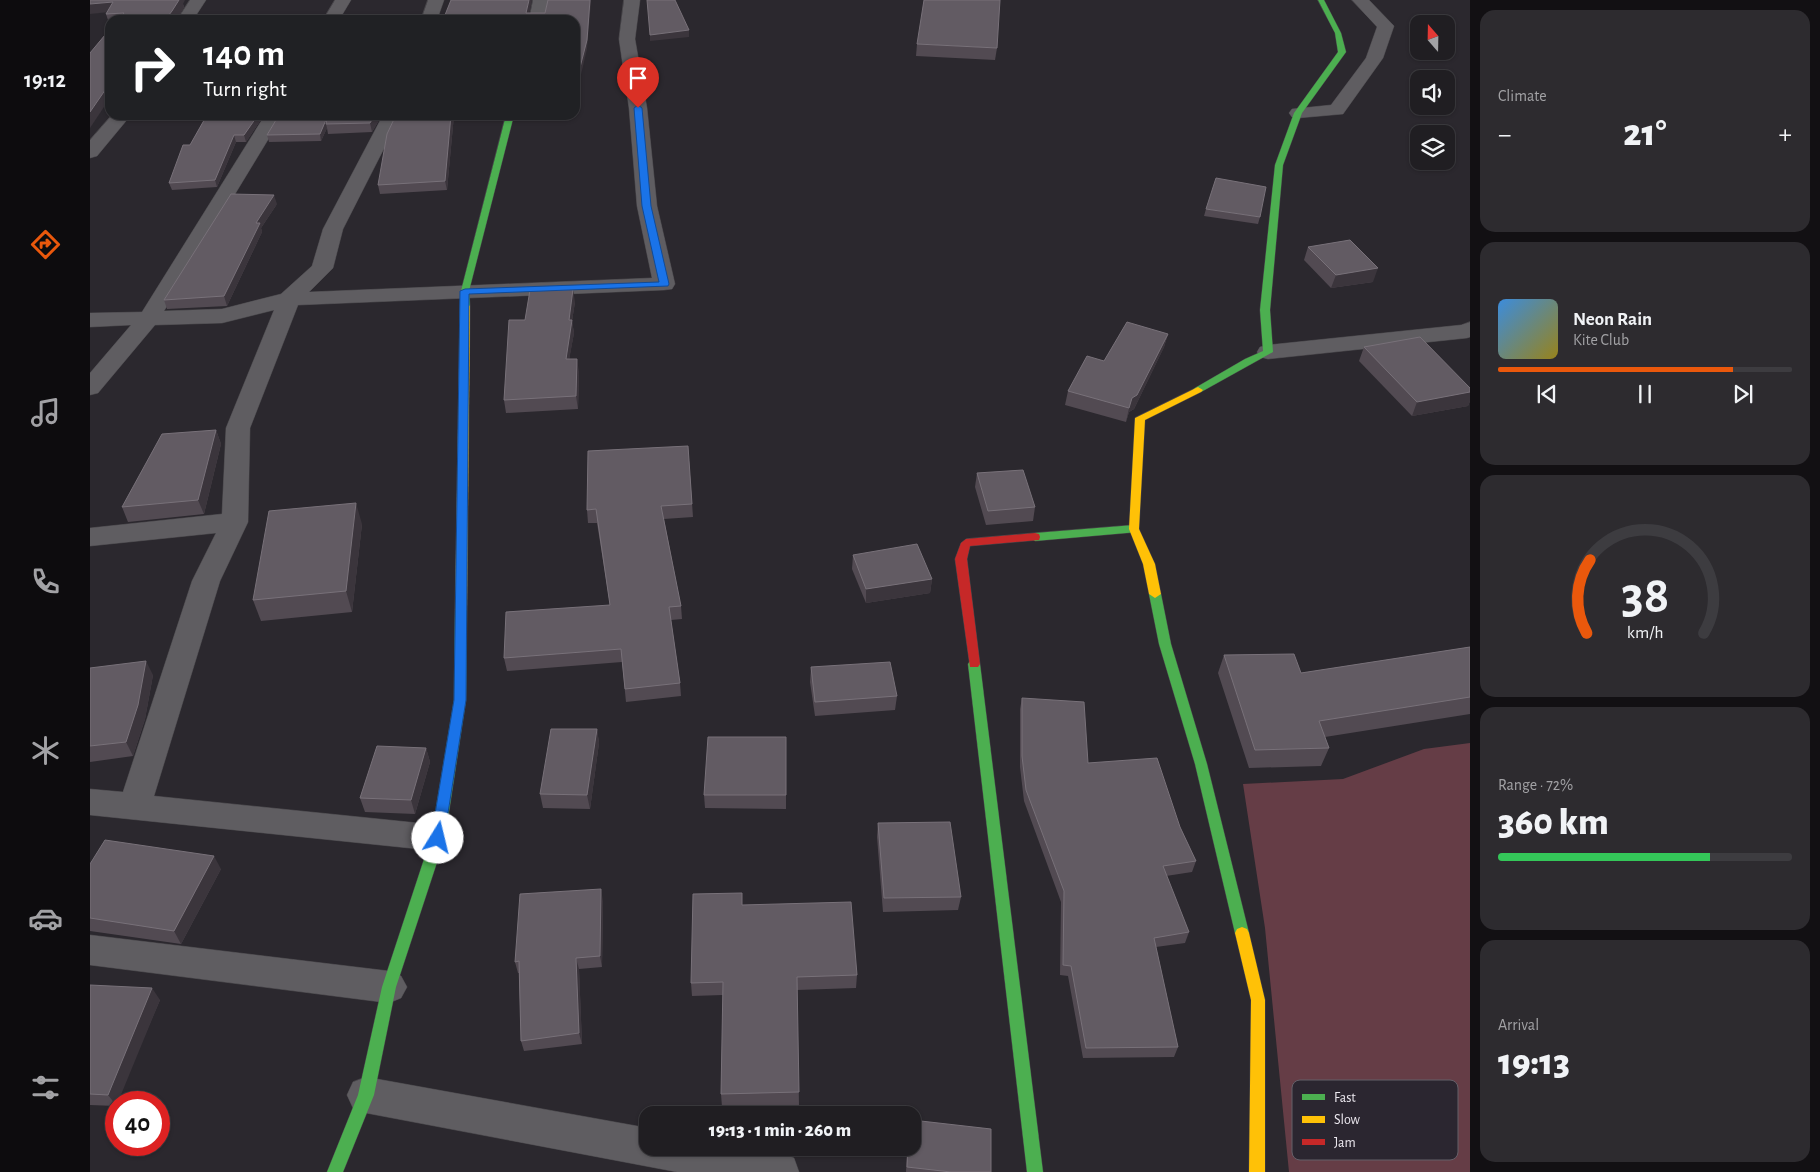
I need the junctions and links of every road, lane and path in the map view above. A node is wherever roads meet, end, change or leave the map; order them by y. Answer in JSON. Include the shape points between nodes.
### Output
{"nodes":[{"id":1,"x":198,"y":0,"type":"edge"},
{"id":2,"x":343,"y":0,"type":"edge"},
{"id":3,"x":436,"y":0,"type":"edge"},
{"id":4,"x":541,"y":0,"type":"edge"},
{"id":5,"x":632,"y":0,"type":"edge"},
{"id":6,"x":1321,"y":0,"type":"edge"},
{"id":7,"x":1360,"y":0,"type":"edge"},
{"id":8,"x":188,"y":15,"type":"edge"},
{"id":9,"x":334,"y":15,"type":"edge"},
{"id":10,"x":431,"y":15,"type":"edge"},
{"id":11,"x":538,"y":15,"type":"edge"},
{"id":12,"x":1298,"y":113,"type":"junction"},
{"id":13,"x":118,"y":120,"type":"edge"},
{"id":14,"x":271,"y":120,"type":"edge"},
{"id":15,"x":389,"y":120,"type":"edge"},
{"id":16,"x":509,"y":120,"type":"edge"},
{"id":17,"x":90,"y":152,"type":"edge"},
{"id":18,"x":465,"y":291,"type":"junction"},
{"id":19,"x":290,"y":299,"type":"junction"},
{"id":20,"x":149,"y":318,"type":"junction"},
{"id":21,"x":90,"y":320,"type":"edge"},
{"id":22,"x":1469,"y":334,"type":"edge"},
{"id":23,"x":1268,"y":352,"type":"junction"},
{"id":24,"x":90,"y":388,"type":"edge"},
{"id":25,"x":235,"y":522,"type":"junction"},
{"id":26,"x":1134,"y":529,"type":"junction"},
{"id":27,"x":90,"y":537,"type":"edge"},
{"id":28,"x":90,"y":802,"type":"edge"},
{"id":29,"x":135,"y":805,"type":"junction"},
{"id":30,"x":438,"y":838,"type":"junction"},
{"id":31,"x":90,"y":950,"type":"edge"},
{"id":32,"x":389,"y":987,"type":"junction"},
{"id":33,"x":366,"y":1095,"type":"junction"},
{"id":34,"x":335,"y":1172,"type":"edge"},
{"id":35,"x":780,"y":1172,"type":"edge"},
{"id":36,"x":1035,"y":1172,"type":"edge"},
{"id":37,"x":1257,"y":1172,"type":"edge"}],
"edges":[{"from":1,"to":8,"type":"street"},
{"from":2,"to":9,"type":"street"},
{"from":3,"to":10,"type":"street"},
{"from":4,"to":11,"type":"street"},
{"from":5,"to":18,"type":"street","via":[[626,38],[638,108],[646,206],[664,284]]},
{"from":6,"to":12,"type":"street","via":[[1338,33],[1342,52]]},
{"from":7,"to":12,"type":"street","via":[[1386,26],[1374,58],[1337,110]]},
{"from":12,"to":23,"type":"street","via":[[1279,166],[1265,310]]},
{"from":13,"to":17,"type":"street"},
{"from":14,"to":20,"type":"street"},
{"from":15,"to":19,"type":"street","via":[[333,230],[322,268]]},
{"from":16,"to":18,"type":"street"},
{"from":18,"to":19,"type":"street"},
{"from":18,"to":30,"type":"street","via":[[460,700]]},
{"from":19,"to":20,"type":"street","via":[[222,316]]},
{"from":19,"to":25,"type":"street","via":[[238,428]]},
{"from":20,"to":21,"type":"street"},
{"from":20,"to":24,"type":"street"},
{"from":22,"to":23,"type":"street"},
{"from":23,"to":26,"type":"street","via":[[1210,385],[1140,418]]},
{"from":25,"to":27,"type":"street"},
{"from":25,"to":29,"type":"street","via":[[206,581]]},
{"from":26,"to":36,"type":"street","via":[[966,544],[961,560]]},
{"from":26,"to":37,"type":"street","via":[[1149,564],[1165,644],[1201,764],[1258,1000]]},
{"from":28,"to":29,"type":"street"},
{"from":29,"to":30,"type":"street"},
{"from":30,"to":32,"type":"street"},
{"from":31,"to":32,"type":"street"},
{"from":32,"to":33,"type":"street"},
{"from":33,"to":34,"type":"street"},
{"from":33,"to":35,"type":"street"}]}
